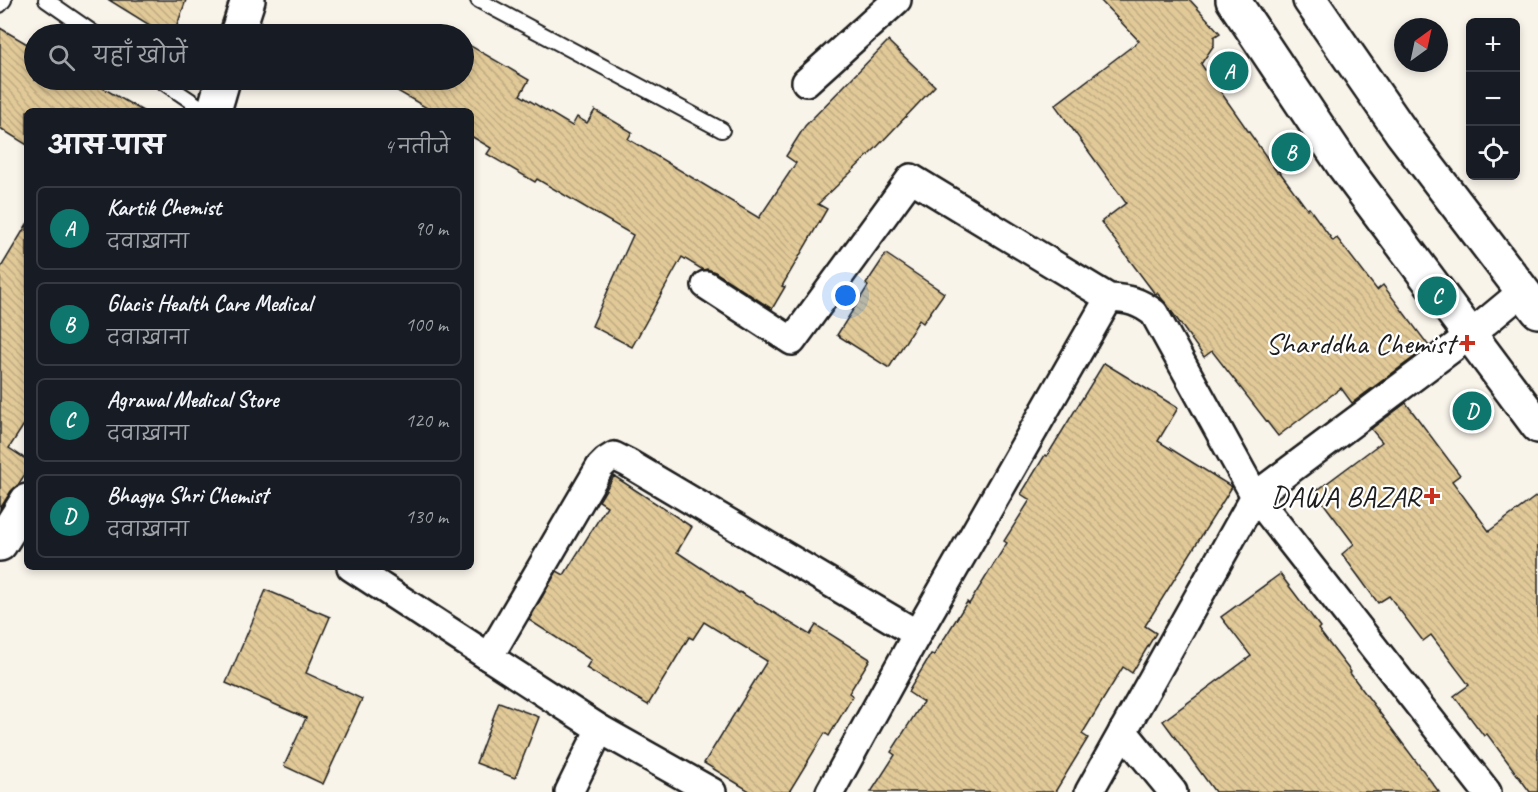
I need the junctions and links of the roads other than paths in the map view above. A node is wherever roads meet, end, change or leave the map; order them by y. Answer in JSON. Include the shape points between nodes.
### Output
{"nodes":[{"id":1,"x":4,"y":0,"type":"edge"},
{"id":2,"x":46,"y":0,"type":"edge"},
{"id":3,"x":248,"y":0,"type":"edge"},
{"id":4,"x":478,"y":0,"type":"edge"},
{"id":5,"x":897,"y":0,"type":"edge"},
{"id":6,"x":1233,"y":0,"type":"edge"},
{"id":7,"x":1310,"y":0,"type":"edge"},
{"id":8,"x":0,"y":5,"type":"edge"},
{"id":9,"x":81,"y":24,"type":"edge"},
{"id":10,"x":240,"y":24,"type":"edge"},
{"id":11,"x":806,"y":82,"type":"dead end"},
{"id":12,"x":175,"y":90,"type":"edge"},
{"id":13,"x":221,"y":90,"type":"edge"},
{"id":14,"x":202,"y":108,"type":"edge"},
{"id":15,"x":215,"y":108,"type":"edge"},
{"id":16,"x":722,"y":130,"type":"dead end"},
{"id":17,"x":706,"y":285,"type":"dead end"},
{"id":18,"x":1108,"y":298,"type":"junction"},
{"id":19,"x":1531,"y":301,"type":"edge"},
{"id":20,"x":1470,"y":335,"type":"junction"},
{"id":21,"x":1538,"y":426,"type":"edge"},
{"id":22,"x":1255,"y":496,"type":"junction"},
{"id":23,"x":24,"y":506,"type":"edge"},
{"id":24,"x":1,"y":540,"type":"edge"},
{"id":25,"x":356,"y":570,"type":"edge"},
{"id":26,"x":917,"y":634,"type":"junction"},
{"id":27,"x":489,"y":657,"type":"junction"},
{"id":28,"x":600,"y":729,"type":"junction"},
{"id":29,"x":1123,"y":732,"type":"junction"},
{"id":30,"x":569,"y":792,"type":"edge"},
{"id":31,"x":712,"y":792,"type":"edge"},
{"id":32,"x":830,"y":792,"type":"edge"},
{"id":33,"x":1089,"y":792,"type":"edge"},
{"id":34,"x":1173,"y":792,"type":"edge"},
{"id":35,"x":1487,"y":792,"type":"edge"}],
"edges":[{"from":1,"to":8,"type":"lane"},
{"from":2,"to":9,"type":"lane"},
{"from":3,"to":10,"type":"main road"},
{"from":4,"to":16,"type":"lane"},
{"from":5,"to":11,"type":"street"},
{"from":6,"to":20,"type":"main road","via":[[1344,166]]},
{"from":7,"to":19,"type":"main road","via":[[1402,133]]},
{"from":12,"to":14,"type":"lane"},
{"from":13,"to":15,"type":"main road"},
{"from":17,"to":18,"type":"street","via":[[792,341],[911,178]]},
{"from":18,"to":22,"type":"street","via":[[1126,298],[1154,313]]},
{"from":18,"to":26,"type":"street"},
{"from":19,"to":20,"type":"street"},
{"from":20,"to":21,"type":"main road"},
{"from":20,"to":22,"type":"street"},
{"from":22,"to":29,"type":"street"},
{"from":22,"to":35,"type":"street"},
{"from":23,"to":24,"type":"main road"},
{"from":25,"to":27,"type":"street"},
{"from":26,"to":27,"type":"street","via":[[614,456],[600,467]]},
{"from":26,"to":32,"type":"street"},
{"from":27,"to":28,"type":"street"},
{"from":28,"to":30,"type":"street"},
{"from":28,"to":31,"type":"street"},
{"from":29,"to":33,"type":"street"},
{"from":29,"to":34,"type":"street"}]}
